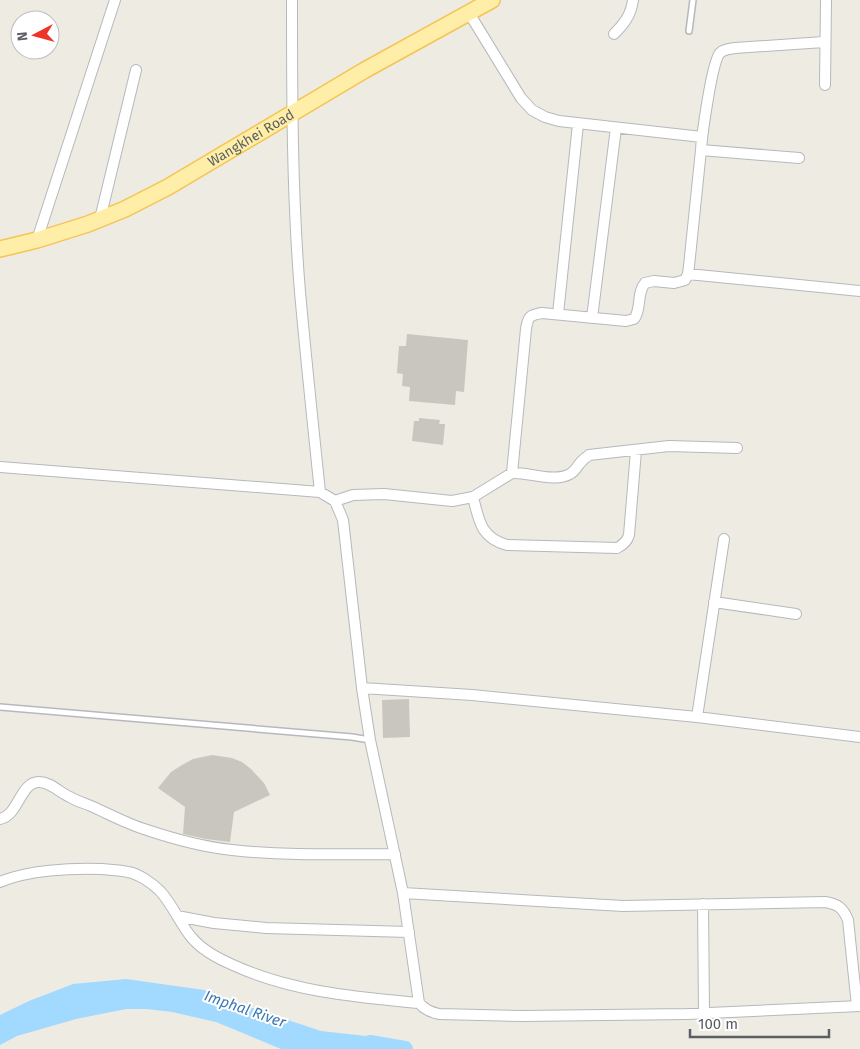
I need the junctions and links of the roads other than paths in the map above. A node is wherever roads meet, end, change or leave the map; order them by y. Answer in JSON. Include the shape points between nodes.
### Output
{"nodes":[{"id":1,"x":115,"y":0,"type":"edge"},
{"id":2,"x":292,"y":0,"type":"edge"},
{"id":3,"x":492,"y":0,"type":"edge"},
{"id":4,"x":633,"y":0,"type":"edge"},
{"id":5,"x":693,"y":0,"type":"edge"},
{"id":6,"x":826,"y":0,"type":"edge"},
{"id":7,"x":469,"y":13,"type":"junction"},
{"id":8,"x":689,"y":31,"type":"dead end"},
{"id":9,"x":614,"y":34,"type":"dead end"},
{"id":10,"x":824,"y":42,"type":"junction"},
{"id":11,"x":136,"y":70,"type":"dead end"},
{"id":12,"x":825,"y":85,"type":"dead end"},
{"id":13,"x":292,"y":114,"type":"junction"},
{"id":14,"x":578,"y":124,"type":"junction"},
{"id":15,"x":616,"y":128,"type":"junction"},
{"id":16,"x":702,"y":138,"type":"junction"},
{"id":17,"x":701,"y":150,"type":"junction"},
{"id":18,"x":799,"y":158,"type":"dead end"},
{"id":19,"x":100,"y":219,"type":"junction"},
{"id":20,"x":37,"y":240,"type":"junction"},
{"id":21,"x":0,"y":249,"type":"edge"},
{"id":22,"x":688,"y":274,"type":"junction"},
{"id":23,"x":860,"y":291,"type":"edge"},
{"id":24,"x":558,"y":314,"type":"junction"},
{"id":25,"x":592,"y":318,"type":"junction"},
{"id":26,"x":737,"y":448,"type":"dead end"},
{"id":27,"x":636,"y":451,"type":"junction"},
{"id":28,"x":0,"y":467,"type":"edge"},
{"id":29,"x":512,"y":473,"type":"junction"},
{"id":30,"x":320,"y":492,"type":"junction"},
{"id":31,"x":473,"y":497,"type":"junction"},
{"id":32,"x":335,"y":501,"type":"junction"},
{"id":33,"x":724,"y":539,"type":"dead end"},
{"id":34,"x":714,"y":602,"type":"junction"},
{"id":35,"x":796,"y":614,"type":"dead end"},
{"id":36,"x":362,"y":688,"type":"junction"},
{"id":37,"x":0,"y":707,"type":"edge"},
{"id":38,"x":697,"y":717,"type":"junction"},
{"id":39,"x":860,"y":737,"type":"edge"},
{"id":40,"x":370,"y":740,"type":"junction"},
{"id":41,"x":0,"y":819,"type":"edge"},
{"id":42,"x":395,"y":854,"type":"junction"},
{"id":43,"x":0,"y":882,"type":"edge"},
{"id":44,"x":403,"y":894,"type":"junction"},
{"id":45,"x":703,"y":904,"type":"junction"},
{"id":46,"x":177,"y":916,"type":"junction"},
{"id":47,"x":409,"y":932,"type":"junction"},
{"id":48,"x":419,"y":1003,"type":"junction"},
{"id":49,"x":858,"y":1006,"type":"edge"},
{"id":50,"x":704,"y":1013,"type":"junction"}],
"edges":[{"from":1,"to":20,"type":"street"},
{"from":2,"to":13,"type":"street"},
{"from":3,"to":7,"type":"main road","name":"Wangkhei Road"},
{"from":4,"to":9,"type":"street","via":[[629,16]]},
{"from":5,"to":8,"type":"lane"},
{"from":6,"to":10,"type":"street"},
{"from":7,"to":13,"type":"main road","name":"Wangkhei Road"},
{"from":7,"to":14,"type":"street","via":[[521,98],[532,110],[559,122]]},
{"from":10,"to":12,"type":"street"},
{"from":10,"to":16,"type":"street","via":[[735,48],[719,54]]},
{"from":11,"to":19,"type":"street"},
{"from":13,"to":19,"type":"main road","name":"Wangkhei Road","via":[[152,196]]},
{"from":13,"to":30,"type":"street","via":[[300,291]]},
{"from":14,"to":15,"type":"street"},
{"from":14,"to":24,"type":"street"},
{"from":15,"to":16,"type":"street"},
{"from":15,"to":25,"type":"street"},
{"from":16,"to":17,"type":"street"},
{"from":17,"to":18,"type":"street"},
{"from":17,"to":22,"type":"street"},
{"from":19,"to":20,"type":"main road","name":"Wangkhei Road"},
{"from":20,"to":21,"type":"main road","name":"Wangkhei Road"},
{"from":22,"to":23,"type":"street"},
{"from":22,"to":25,"type":"street","via":[[679,282],[644,283],[634,320]]},
{"from":24,"to":25,"type":"street"},
{"from":24,"to":29,"type":"street","via":[[532,315],[527,321]]},
{"from":26,"to":27,"type":"street","via":[[669,446]]},
{"from":27,"to":29,"type":"street","via":[[589,456],[569,475],[562,477]]},
{"from":27,"to":31,"type":"street","via":[[630,534],[623,545],[616,548],[498,543],[479,522]]},
{"from":28,"to":30,"type":"street"},
{"from":29,"to":31,"type":"street"},
{"from":30,"to":32,"type":"street"},
{"from":31,"to":32,"type":"street","via":[[452,501],[353,494]]},
{"from":32,"to":36,"type":"street","via":[[343,520]]},
{"from":33,"to":34,"type":"street"},
{"from":34,"to":35,"type":"street"},
{"from":34,"to":38,"type":"street"},
{"from":36,"to":38,"type":"street","via":[[472,695]]},
{"from":36,"to":40,"type":"street"},
{"from":37,"to":40,"type":"lane"},
{"from":38,"to":39,"type":"street"},
{"from":40,"to":42,"type":"street"},
{"from":41,"to":42,"type":"street","via":[[13,811],[29,785],[39,782],[120,820],[192,843],[231,850],[282,853]]},
{"from":42,"to":44,"type":"street"},
{"from":43,"to":46,"type":"street","via":[[56,870],[83,868],[130,872],[160,891]]},
{"from":44,"to":45,"type":"street","via":[[623,906]]},
{"from":44,"to":47,"type":"street"},
{"from":45,"to":49,"type":"street","via":[[834,903],[848,920]]},
{"from":45,"to":50,"type":"street"},
{"from":46,"to":47,"type":"street","via":[[266,928]]},
{"from":46,"to":48,"type":"street","via":[[203,949],[243,969],[300,988]]},
{"from":47,"to":48,"type":"street"},
{"from":48,"to":50,"type":"street","via":[[439,1014]]},
{"from":49,"to":50,"type":"street"}]}
